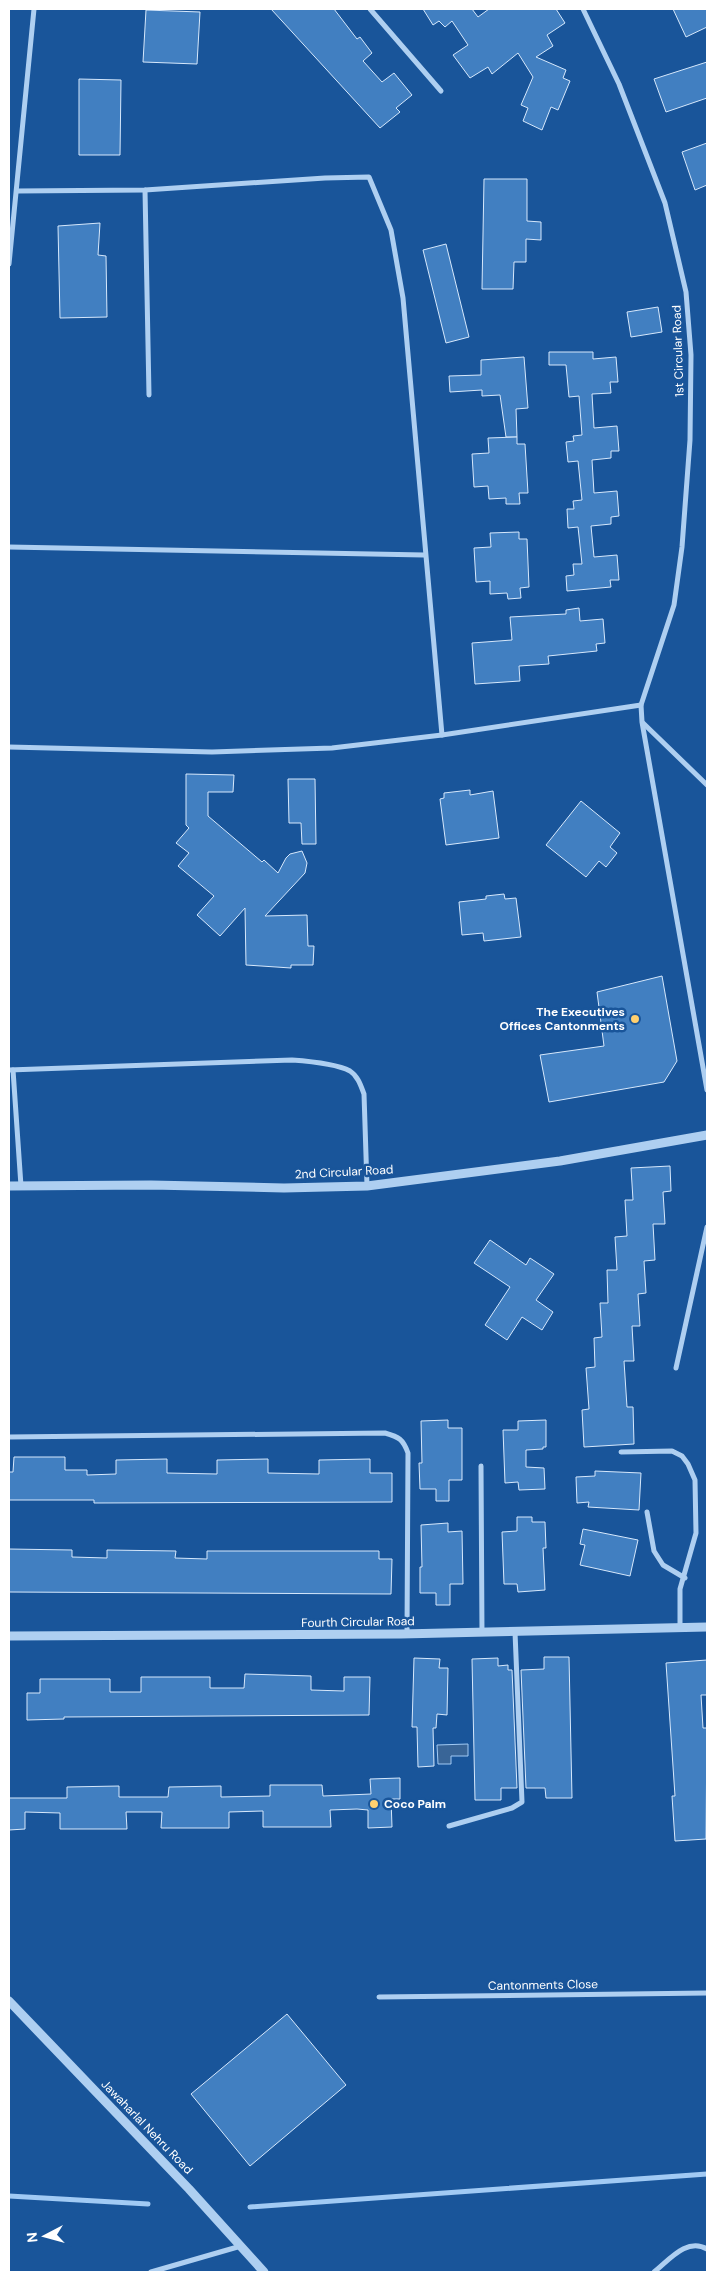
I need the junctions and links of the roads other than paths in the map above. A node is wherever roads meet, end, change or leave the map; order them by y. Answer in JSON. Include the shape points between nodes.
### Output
{"nodes":[{"id":1,"x":34,"y":9,"type":"edge"},
{"id":2,"x":370,"y":9,"type":"edge"},
{"id":3,"x":583,"y":9,"type":"edge"},
{"id":4,"x":441,"y":90,"type":"dead end"},
{"id":5,"x":145,"y":190,"type":"junction"},
{"id":6,"x":17,"y":191,"type":"junction"},
{"id":7,"x":9,"y":264,"type":"edge"},
{"id":8,"x":149,"y":395,"type":"dead end"},
{"id":9,"x":9,"y":547,"type":"edge"},
{"id":10,"x":424,"y":555,"type":"junction"},
{"id":11,"x":641,"y":705,"type":"junction"},
{"id":12,"x":642,"y":722,"type":"junction"},
{"id":13,"x":442,"y":735,"type":"junction"},
{"id":14,"x":9,"y":747,"type":"edge"},
{"id":15,"x":707,"y":785,"type":"edge"},
{"id":16,"x":11,"y":1070,"type":"edge"},
{"id":17,"x":707,"y":1090,"type":"edge"},
{"id":18,"x":707,"y":1135,"type":"edge"},
{"id":19,"x":9,"y":1186,"type":"edge"},
{"id":20,"x":367,"y":1186,"type":"junction"},
{"id":21,"x":21,"y":1187,"type":"junction"},
{"id":22,"x":707,"y":1227,"type":"edge"},
{"id":23,"x":676,"y":1368,"type":"dead end"},
{"id":24,"x":9,"y":1437,"type":"edge"},
{"id":25,"x":622,"y":1452,"type":"dead end"},
{"id":26,"x":481,"y":1466,"type":"dead end"},
{"id":27,"x":646,"y":1512,"type":"dead end"},
{"id":28,"x":685,"y":1578,"type":"junction"},
{"id":29,"x":707,"y":1627,"type":"edge"},
{"id":30,"x":680,"y":1628,"type":"junction"},
{"id":31,"x":515,"y":1632,"type":"junction"},
{"id":32,"x":482,"y":1633,"type":"junction"},
{"id":33,"x":407,"y":1634,"type":"junction"},
{"id":34,"x":9,"y":1636,"type":"edge"},
{"id":35,"x":448,"y":1826,"type":"dead end"},
{"id":36,"x":707,"y":1993,"type":"edge"},
{"id":37,"x":379,"y":1997,"type":"dead end"},
{"id":38,"x":9,"y":2000,"type":"edge"},
{"id":39,"x":241,"y":2246,"type":"junction"},
{"id":40,"x":707,"y":2250,"type":"edge"},
{"id":41,"x":151,"y":2272,"type":"edge"},
{"id":42,"x":264,"y":2272,"type":"edge"},
{"id":43,"x":654,"y":2272,"type":"edge"}],
"edges":[{"from":1,"to":6,"type":"street"},
{"from":2,"to":4,"type":"street"},
{"from":3,"to":11,"type":"street","name":"1st Circular Road","via":[[619,84],[666,203],[686,292],[691,355],[690,440],[682,547],[674,606]]},
{"from":5,"to":6,"type":"street"},
{"from":5,"to":8,"type":"street"},
{"from":5,"to":10,"type":"street","via":[[369,177],[391,230],[403,298]]},
{"from":6,"to":7,"type":"street"},
{"from":9,"to":10,"type":"street"},
{"from":10,"to":13,"type":"street"},
{"from":11,"to":12,"type":"street"},
{"from":11,"to":13,"type":"street"},
{"from":12,"to":15,"type":"street"},
{"from":12,"to":17,"type":"street"},
{"from":13,"to":14,"type":"street","via":[[332,748],[212,752]]},
{"from":16,"to":20,"type":"street","via":[[292,1060],[350,1071],[360,1082],[364,1094]]},
{"from":16,"to":21,"type":"street"},
{"from":18,"to":20,"type":"street","name":"2nd Circular Road","via":[[560,1161]]},
{"from":19,"to":21,"type":"street","name":"2nd Circular Road"},
{"from":20,"to":21,"type":"street","name":"2nd Circular Road"},
{"from":22,"to":23,"type":"street"},
{"from":24,"to":33,"type":"street","via":[[385,1433],[398,1437],[404,1441],[408,1453]]},
{"from":25,"to":28,"type":"street","via":[[672,1451],[688,1464],[695,1480],[696,1533]]},
{"from":26,"to":32,"type":"street"},
{"from":27,"to":28,"type":"street","via":[[654,1551],[663,1566]]},
{"from":28,"to":30,"type":"street","via":[[680,1589]]},
{"from":29,"to":30,"type":"street","name":"Fourth Circular Road"},
{"from":30,"to":31,"type":"street","name":"Fourth Circular Road"},
{"from":31,"to":32,"type":"street","name":"Fourth Circular Road"},
{"from":31,"to":35,"type":"street","via":[[522,1802],[512,1808]]},
{"from":32,"to":33,"type":"street","name":"Fourth Circular Road"},
{"from":33,"to":34,"type":"street","name":"Fourth Circular Road"},
{"from":36,"to":37,"type":"street","name":"Cantonments Close"},
{"from":38,"to":39,"type":"street","name":"Jawaharlal Nehru Road"},
{"from":39,"to":41,"type":"street"},
{"from":39,"to":42,"type":"street","name":"Jawaharlal Nehru Road"},
{"from":40,"to":43,"type":"street","via":[[700,2245],[685,2247]]}]}
